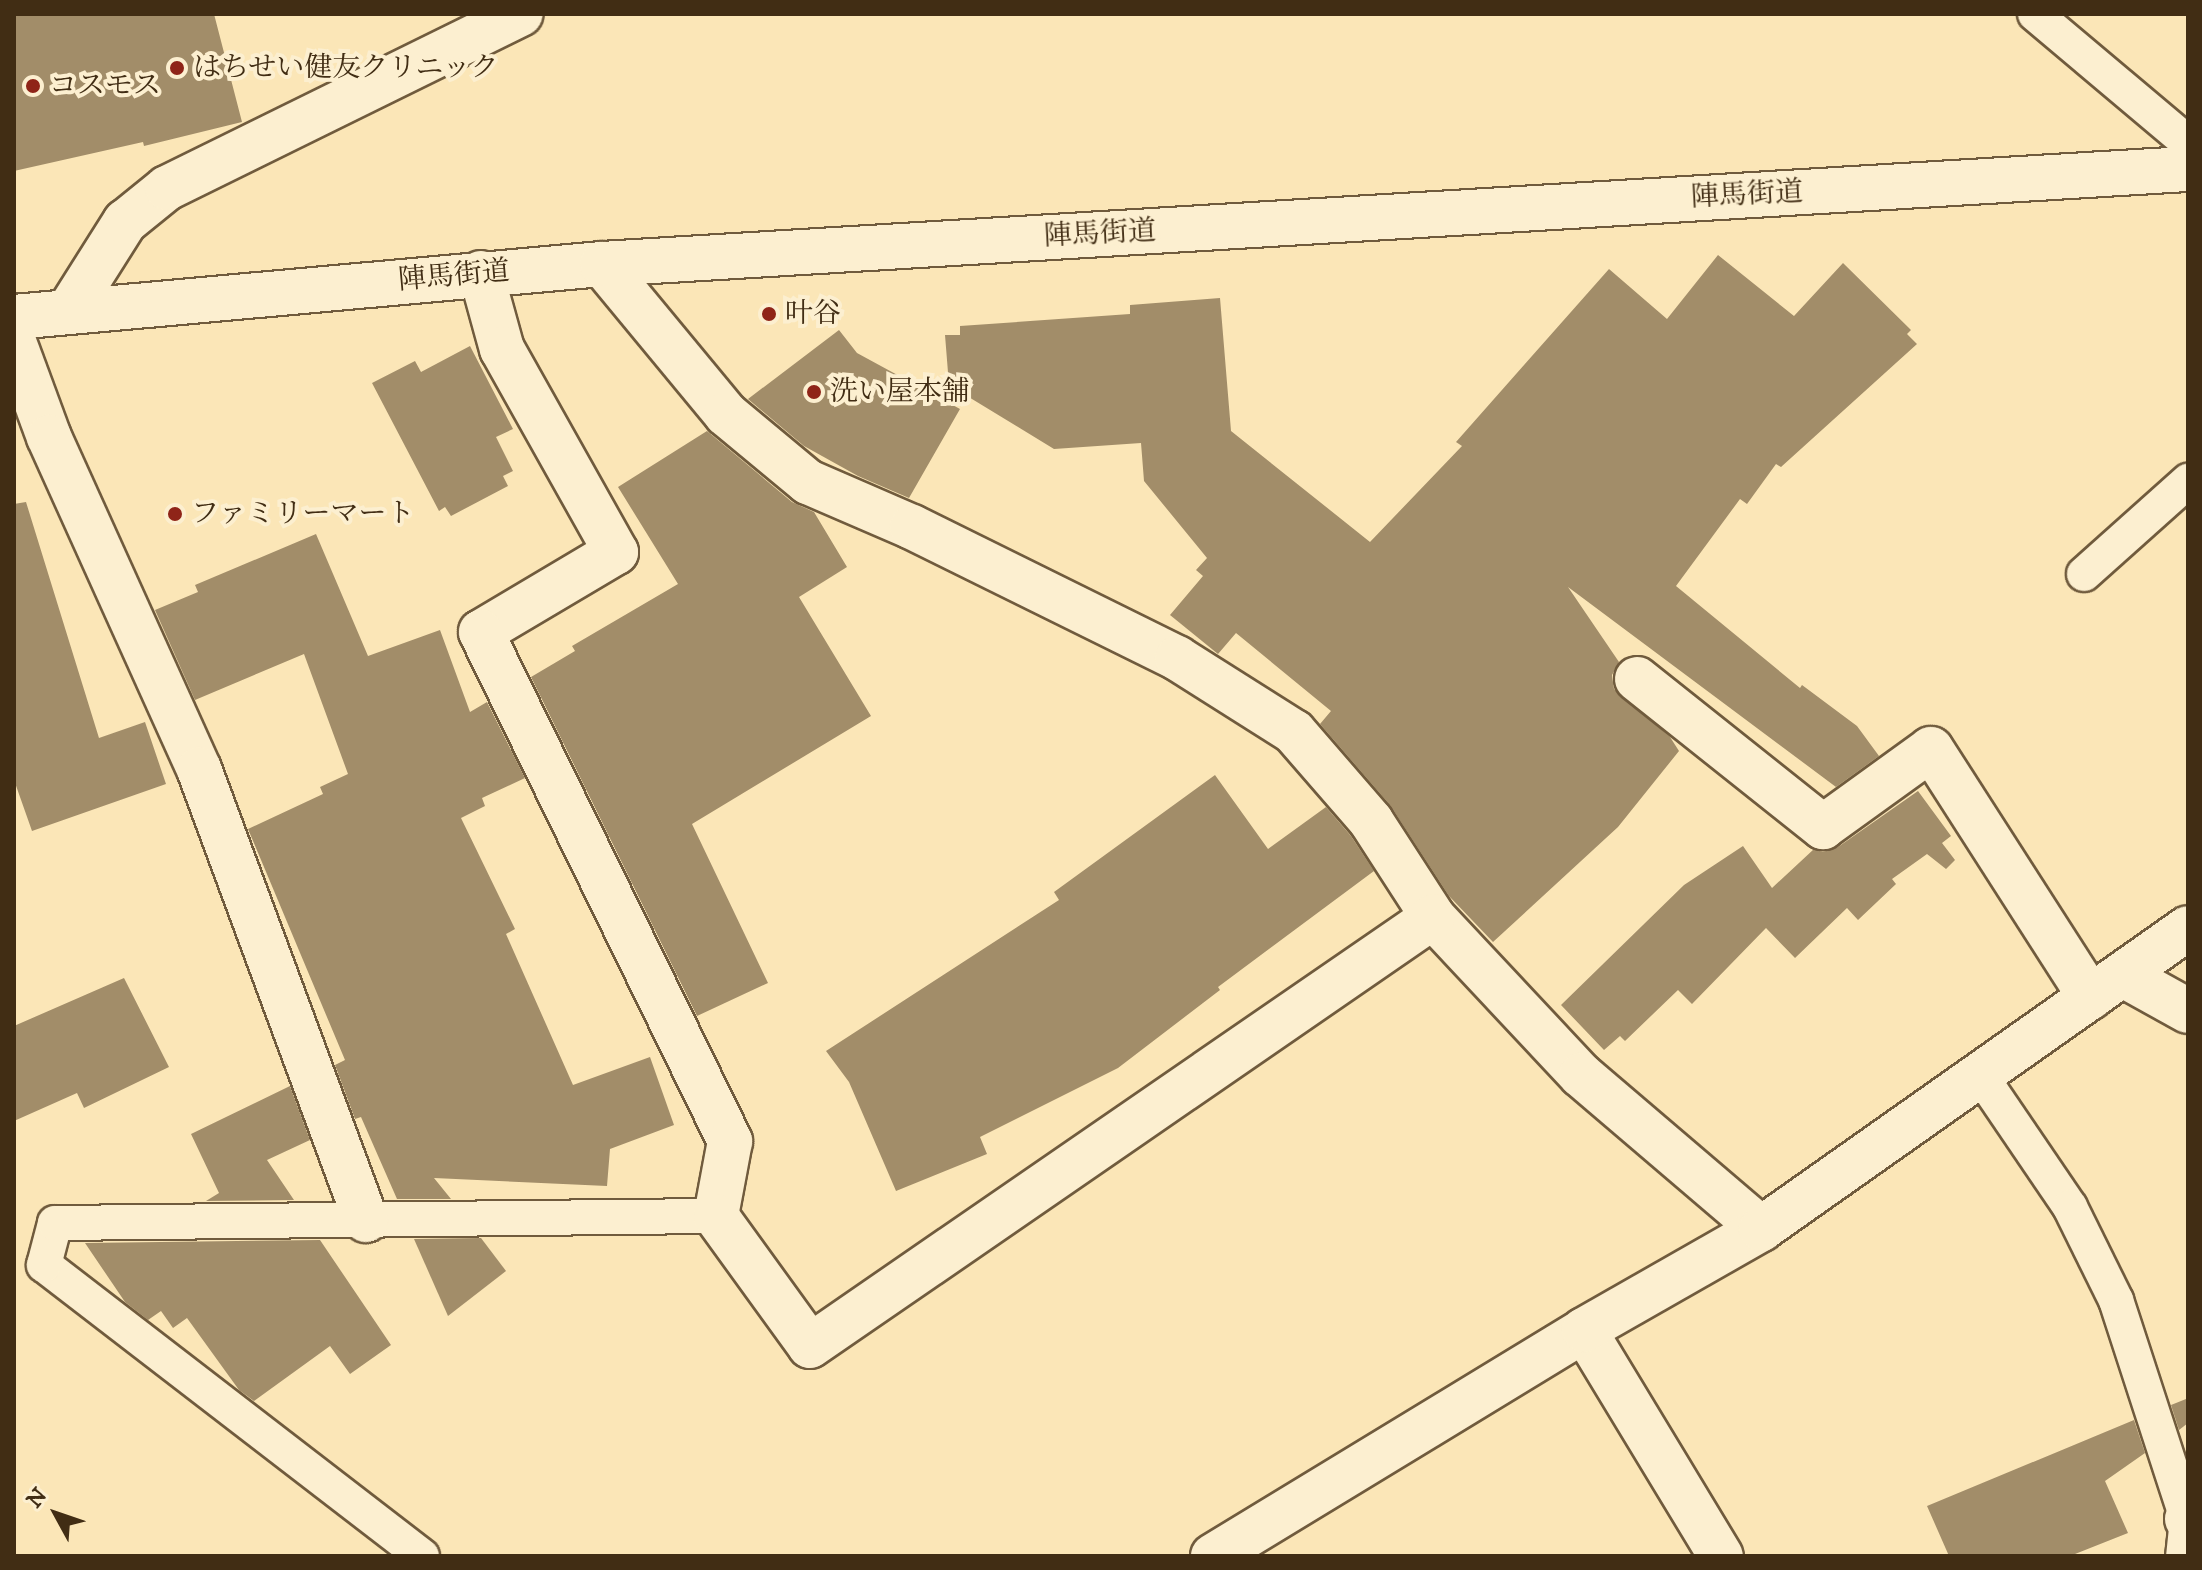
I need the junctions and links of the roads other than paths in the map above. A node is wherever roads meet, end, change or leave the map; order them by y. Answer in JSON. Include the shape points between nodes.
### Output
{"nodes":[{"id":1,"x":2035,"y":14,"type":"edge"},
{"id":2,"x":507,"y":17,"type":"edge"},
{"id":3,"x":2188,"y":143,"type":"edge"},
{"id":4,"x":2188,"y":169,"type":"edge"},
{"id":5,"x":602,"y":264,"type":"junction"},
{"id":6,"x":481,"y":273,"type":"junction"},
{"id":7,"x":68,"y":312,"type":"junction"},
{"id":8,"x":14,"y":317,"type":"edge"},
{"id":9,"x":14,"y":342,"type":"edge"},
{"id":10,"x":2188,"y":481,"type":"edge"},
{"id":11,"x":2084,"y":574,"type":"dead end"},
{"id":12,"x":1637,"y":679,"type":"dead end"},
{"id":13,"x":1433,"y":917,"type":"junction"},
{"id":14,"x":2188,"y":928,"type":"edge"},
{"id":15,"x":2107,"y":986,"type":"junction"},
{"id":16,"x":2188,"y":1011,"type":"edge"},
{"id":17,"x":1981,"y":1076,"type":"junction"},
{"id":18,"x":716,"y":1216,"type":"junction"},
{"id":19,"x":366,"y":1220,"type":"junction"},
{"id":20,"x":1761,"y":1229,"type":"junction"},
{"id":21,"x":1584,"y":1330,"type":"junction"},
{"id":22,"x":2188,"y":1519,"type":"edge"},
{"id":23,"x":422,"y":1556,"type":"edge"},
{"id":24,"x":1213,"y":1556,"type":"edge"},
{"id":25,"x":1721,"y":1556,"type":"edge"},
{"id":26,"x":2183,"y":1556,"type":"edge"}],
"edges":[{"from":1,"to":3,"type":"lane"},
{"from":2,"to":7,"type":"street","via":[[167,188],[125,222]]},
{"from":4,"to":5,"type":"street","name":"陣馬街道"},
{"from":5,"to":6,"type":"street","name":"陣馬街道"},
{"from":5,"to":13,"type":"street","via":[[726,414],[808,482],[912,527],[1177,658],[1294,732],[1371,821]]},
{"from":6,"to":7,"type":"street","name":"陣馬街道"},
{"from":6,"to":18,"type":"street","via":[[502,349],[616,552],[481,632],[730,1141]]},
{"from":7,"to":8,"type":"street","name":"陣馬街道"},
{"from":9,"to":19,"type":"street","via":[[49,437],[199,769]]},
{"from":10,"to":11,"type":"lane"},
{"from":12,"to":15,"type":"street","via":[[1823,827],[1931,749]]},
{"from":13,"to":18,"type":"street","via":[[810,1346]]},
{"from":13,"to":20,"type":"street","via":[[1581,1075]]},
{"from":14,"to":15,"type":"street"},
{"from":15,"to":16,"type":"street"},
{"from":15,"to":17,"type":"street"},
{"from":17,"to":20,"type":"street"},
{"from":17,"to":22,"type":"lane","via":[[2070,1207],[2116,1300]]},
{"from":18,"to":19,"type":"lane"},
{"from":19,"to":23,"type":"lane","via":[[55,1223],[44,1265]]},
{"from":20,"to":21,"type":"street"},
{"from":21,"to":24,"type":"street"},
{"from":21,"to":25,"type":"street"},
{"from":22,"to":26,"type":"lane"}]}
